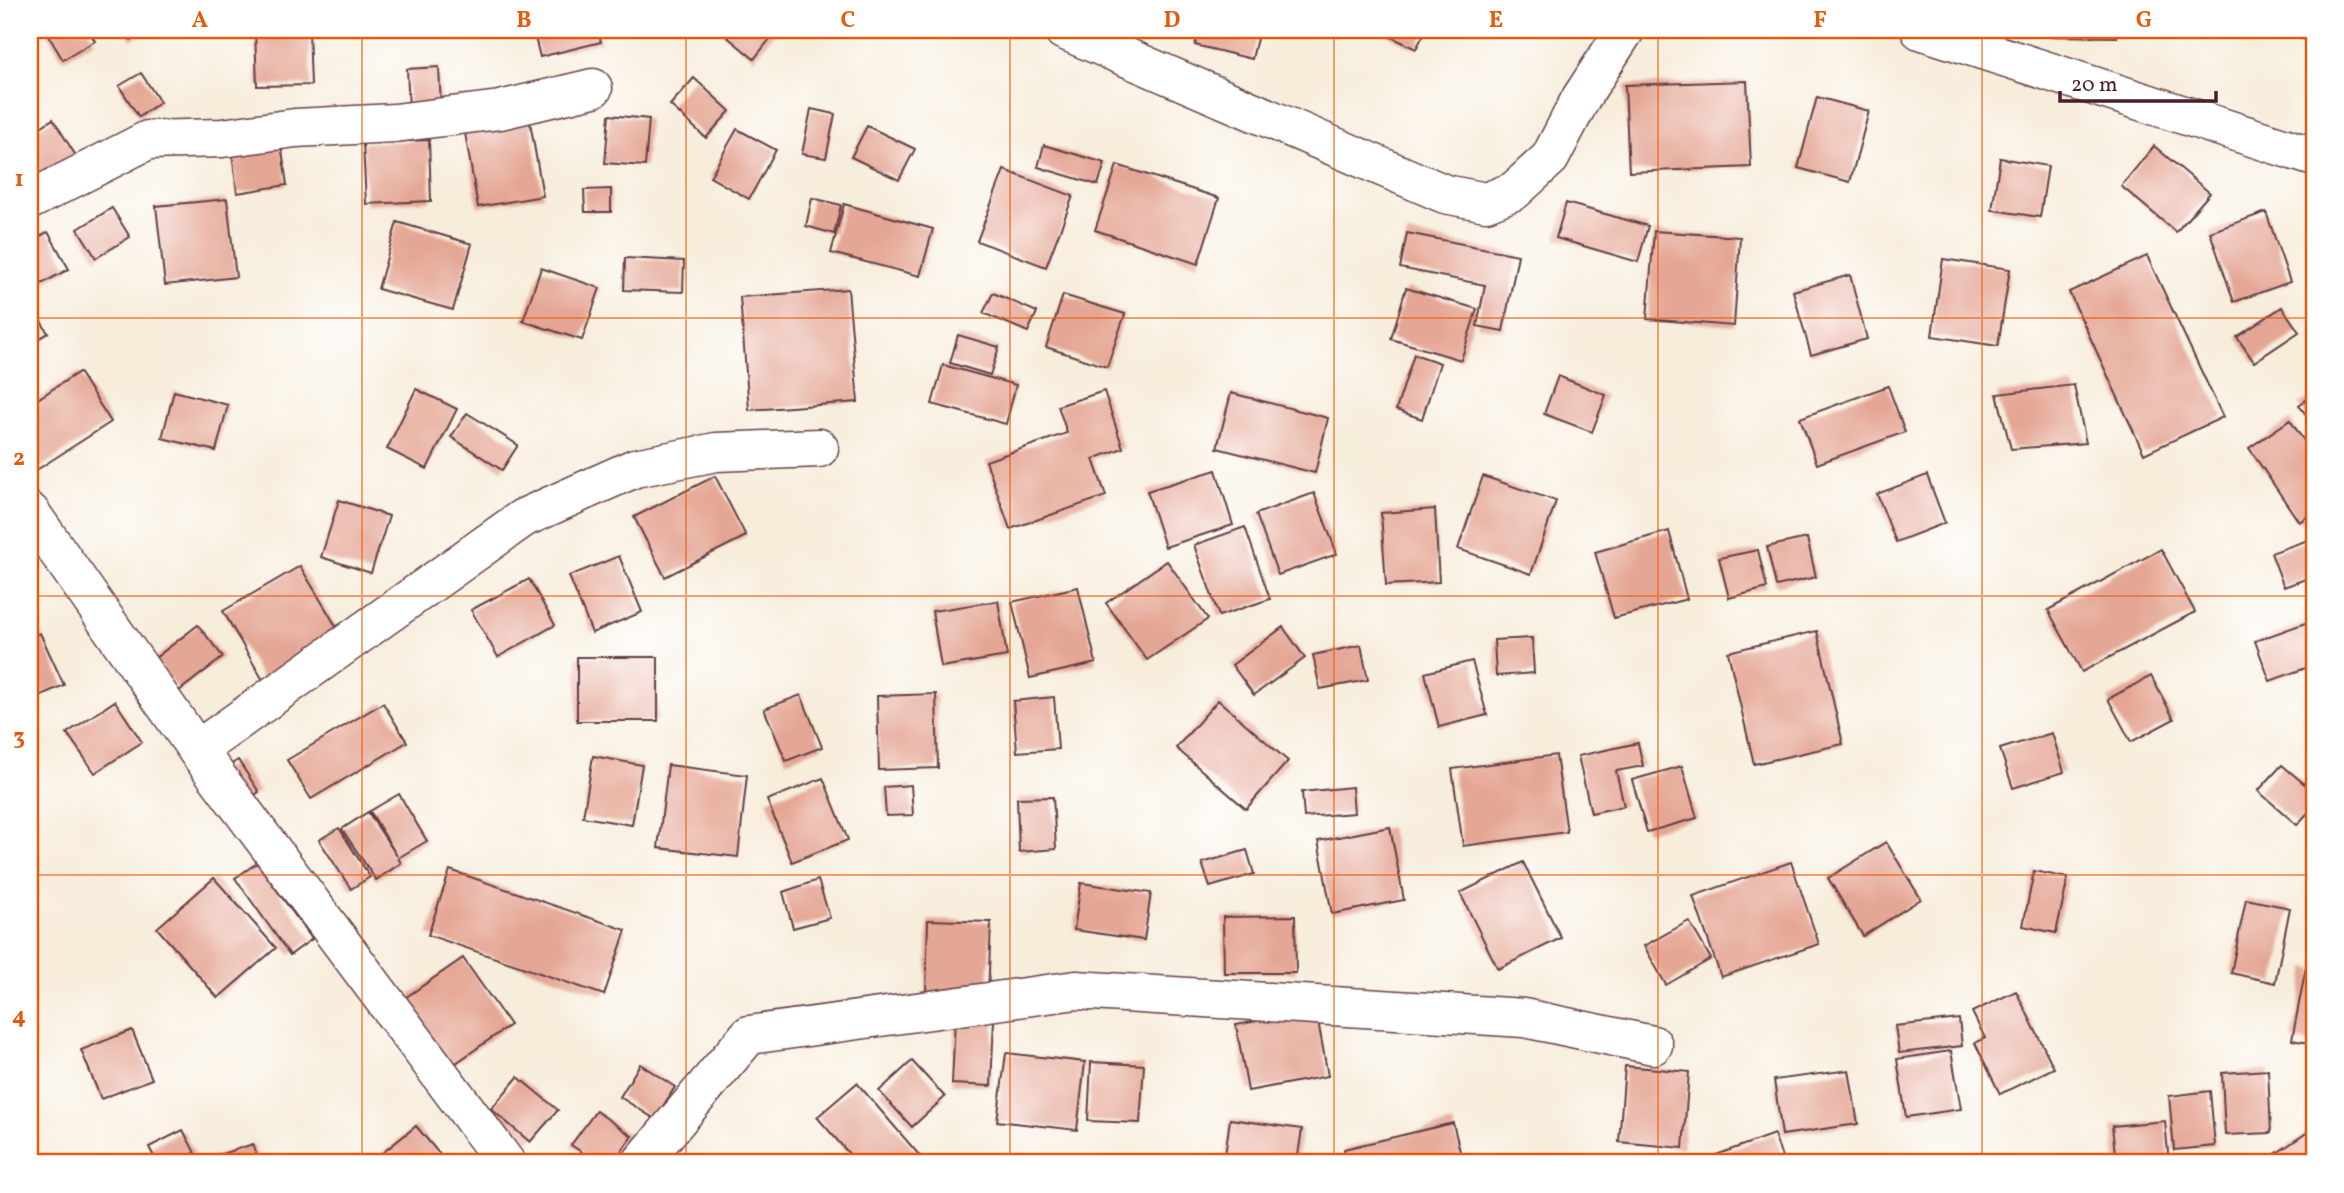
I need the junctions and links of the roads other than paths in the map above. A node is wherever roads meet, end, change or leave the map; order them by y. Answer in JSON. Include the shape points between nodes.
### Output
{"nodes":[{"id":1,"x":1063,"y":30,"type":"edge"},
{"id":2,"x":1625,"y":30,"type":"edge"},
{"id":3,"x":1920,"y":30,"type":"edge"},
{"id":4,"x":593,"y":88,"type":"dead end"},
{"id":5,"x":2314,"y":157,"type":"edge"},
{"id":6,"x":30,"y":200,"type":"edge"},
{"id":7,"x":819,"y":447,"type":"dead end"},
{"id":8,"x":30,"y":512,"type":"edge"},
{"id":9,"x":197,"y":750,"type":"junction"},
{"id":10,"x":1653,"y":1045,"type":"dead end"},
{"id":11,"x":506,"y":1163,"type":"edge"},
{"id":12,"x":641,"y":1163,"type":"edge"}],
"edges":[{"from":1,"to":2,"type":"street","via":[[1445,194],[1486,202],[1514,191],[1550,158],[1581,97]]},
{"from":3,"to":5,"type":"street"},
{"from":4,"to":6,"type":"street","via":[[500,110],[395,123],[148,140]]},
{"from":7,"to":9,"type":"street","via":[[716,452],[635,468],[523,518]]},
{"from":8,"to":9,"type":"street"},
{"from":9,"to":11,"type":"street"},
{"from":10,"to":12,"type":"street","via":[[1524,1018],[1076,990],[749,1035]]}]}
